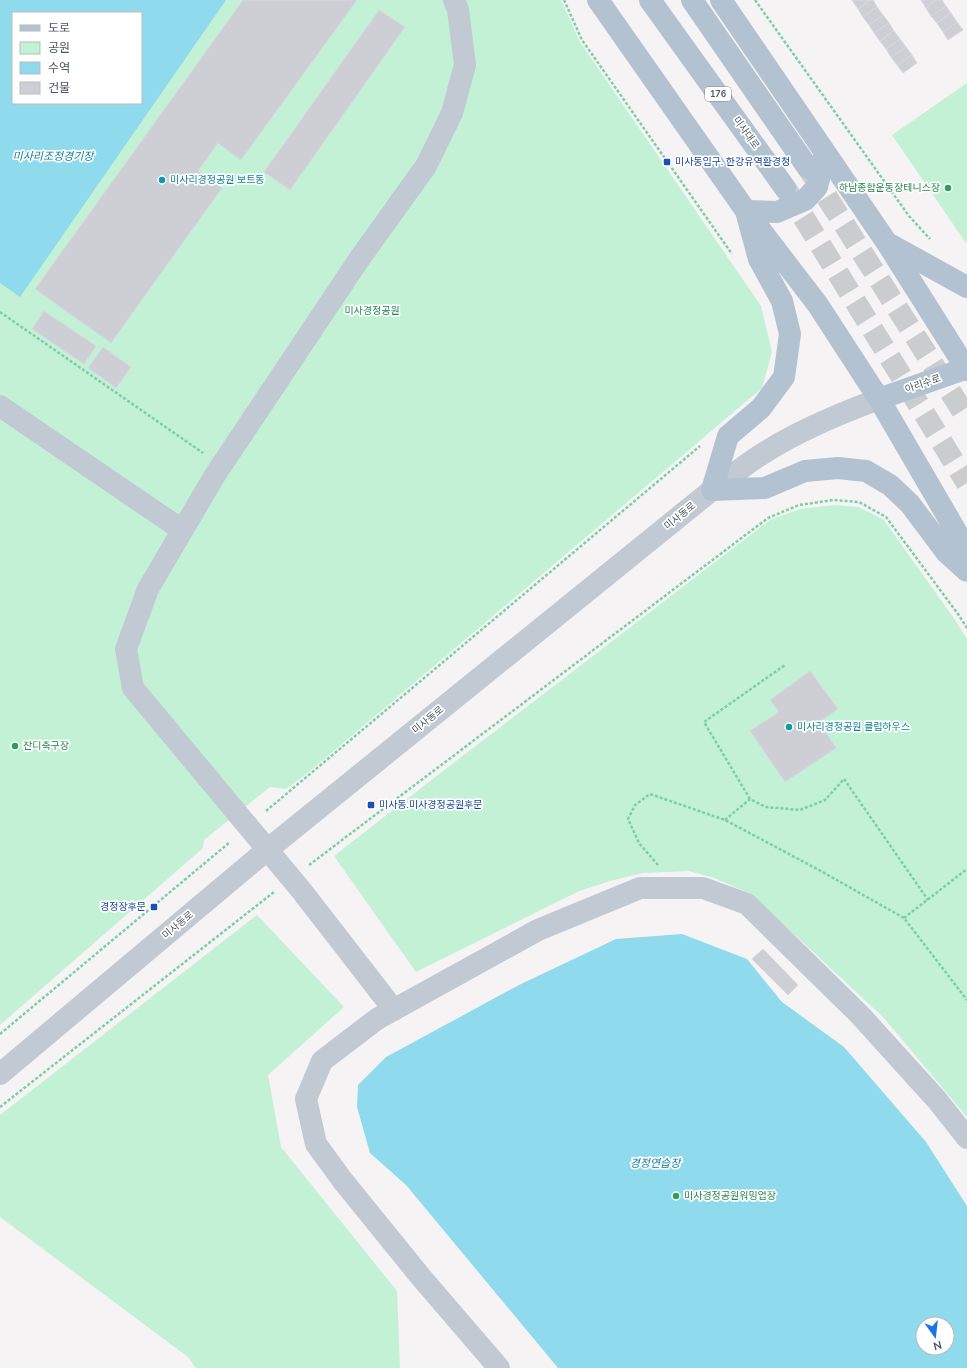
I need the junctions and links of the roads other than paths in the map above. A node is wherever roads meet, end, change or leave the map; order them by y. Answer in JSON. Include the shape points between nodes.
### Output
{"nodes":[{"id":1,"x":454,"y":0,"type":"edge"},
{"id":2,"x":598,"y":0,"type":"edge"},
{"id":3,"x":650,"y":0,"type":"edge"},
{"id":4,"x":692,"y":0,"type":"edge"},
{"id":5,"x":721,"y":0,"type":"edge"},
{"id":6,"x":825,"y":153,"type":"junction"},
{"id":7,"x":808,"y":168,"type":"tunnel mouth"},
{"id":8,"x":785,"y":188,"type":"tunnel mouth"},
{"id":9,"x":746,"y":211,"type":"junction"},
{"id":10,"x":887,"y":243,"type":"junction"},
{"id":11,"x":967,"y":287,"type":"edge"},
{"id":12,"x":967,"y":369,"type":"edge"},
{"id":13,"x":879,"y":399,"type":"junction"},
{"id":14,"x":0,"y":406,"type":"edge"},
{"id":15,"x":712,"y":490,"type":"junction"},
{"id":16,"x":182,"y":530,"type":"junction"},
{"id":17,"x":967,"y":550,"type":"edge"},
{"id":18,"x":967,"y":571,"type":"edge"},
{"id":19,"x":267,"y":850,"type":"junction"},
{"id":20,"x":394,"y":1010,"type":"junction"},
{"id":21,"x":0,"y":1074,"type":"edge"},
{"id":22,"x":967,"y":1138,"type":"edge"},
{"id":23,"x":499,"y":1368,"type":"edge"}],
"edges":[{"from":1,"to":16,"type":"street","via":[[458,10],[465,65],[452,113],[426,166],[360,258],[224,461]]},
{"from":2,"to":9,"type":"main road"},
{"from":3,"to":8,"type":"main road","name":"미사대로","number":"176"},
{"from":4,"to":7,"type":"main road"},
{"from":5,"to":6,"type":"main road"},
{"from":6,"to":9,"type":"main road","via":[[817,186],[805,200],[777,212]]},
{"from":6,"to":10,"type":"main road"},
{"from":9,"to":13,"type":"main road","via":[[818,306]]},
{"from":9,"to":15,"type":"main road","via":[[759,259],[782,300],[790,334],[784,377],[761,408],[728,436]]},
{"from":10,"to":11,"type":"main road"},
{"from":10,"to":12,"type":"main road"},
{"from":12,"to":13,"type":"main road","name":"아리수로"},
{"from":13,"to":15,"type":"street","name":"미사동로","via":[[814,426],[767,451]]},
{"from":13,"to":17,"type":"main road"},
{"from":14,"to":16,"type":"street"},
{"from":15,"to":18,"type":"main road","via":[[765,488],[805,471],[838,468],[866,471],[890,486],[910,504],[946,552]]},
{"from":15,"to":19,"type":"street","name":"미사동로"},
{"from":16,"to":19,"type":"street","via":[[148,589],[126,648],[133,688]]},
{"from":19,"to":20,"type":"street"},
{"from":19,"to":21,"type":"street","name":"미사동로"},
{"from":20,"to":22,"type":"street","via":[[538,930],[640,888],[703,888],[747,904],[860,1015],[937,1100]]},
{"from":20,"to":23,"type":"street","via":[[377,1019],[322,1061],[306,1099],[316,1144],[420,1276]]}]}
